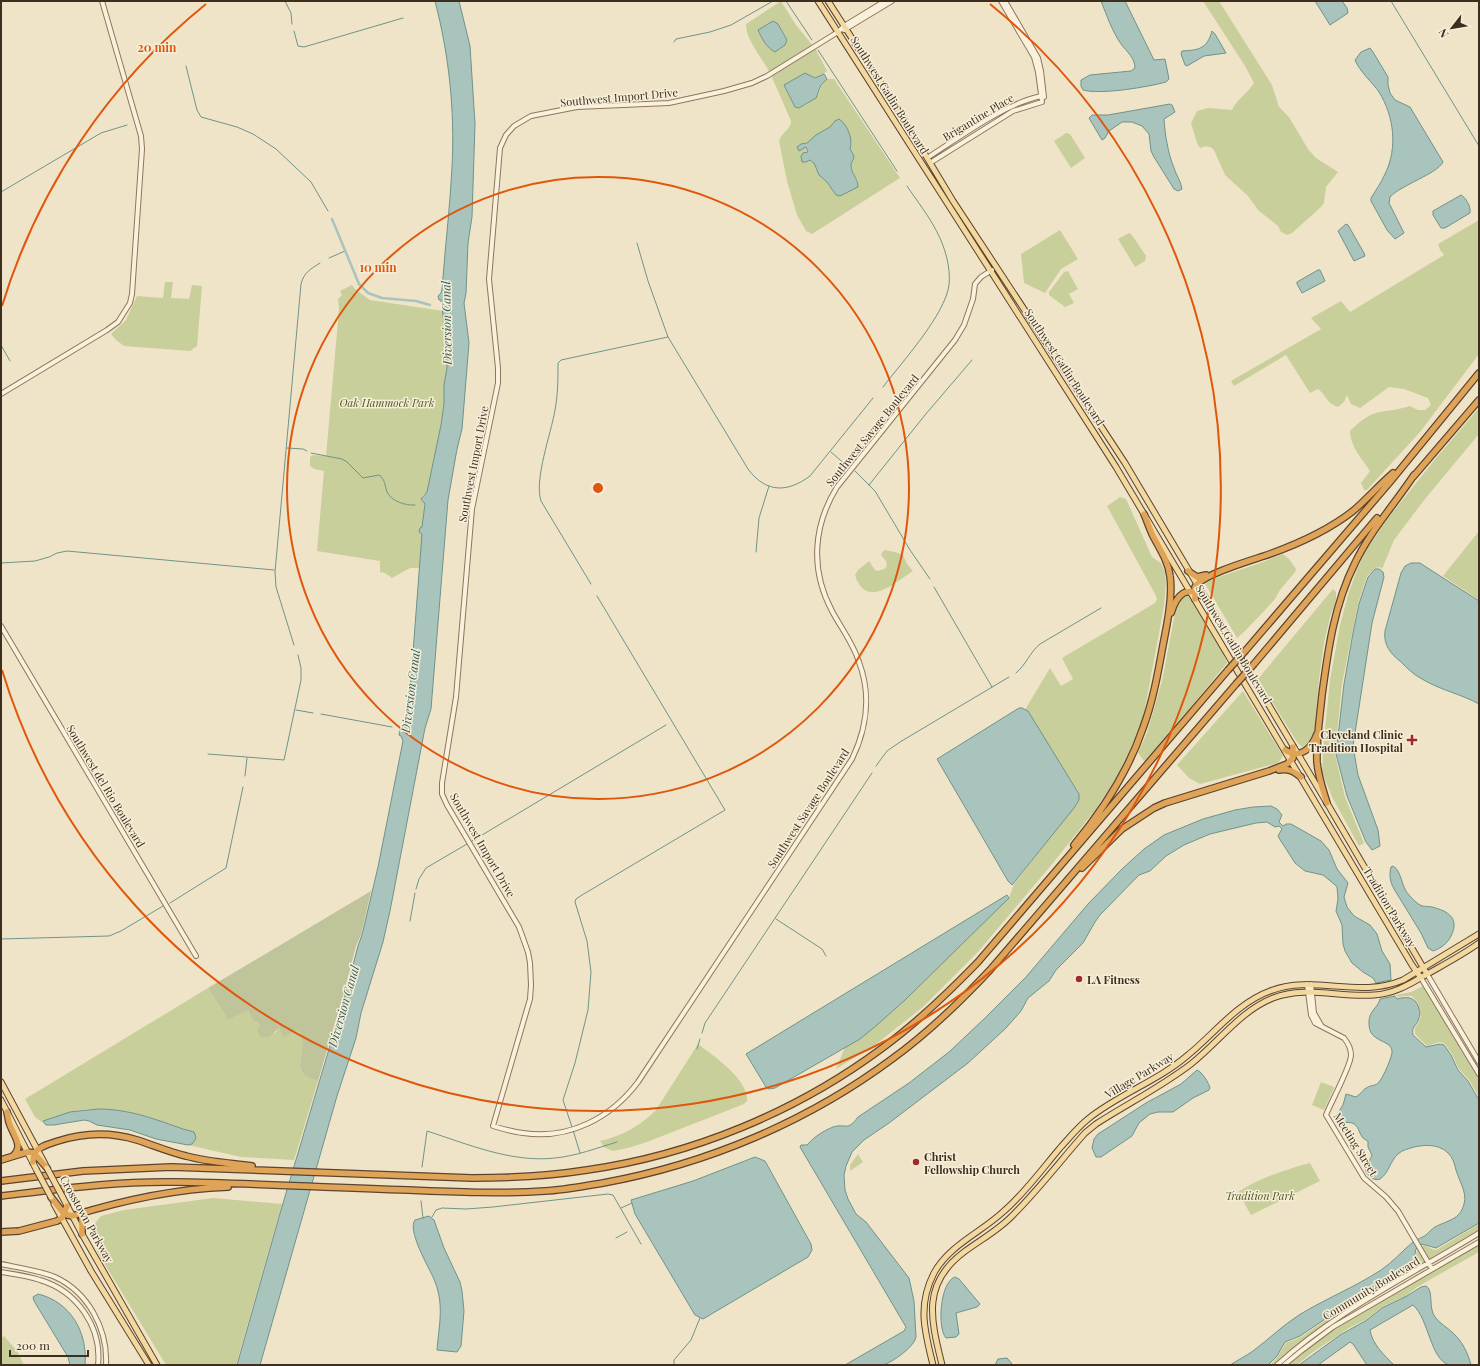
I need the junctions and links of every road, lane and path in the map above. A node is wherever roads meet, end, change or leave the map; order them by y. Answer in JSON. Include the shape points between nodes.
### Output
{"nodes":[{"id":1,"x":102,"y":1,"type":"edge"},
{"id":2,"x":818,"y":1,"type":"edge"},
{"id":3,"x":828,"y":1,"type":"edge"},
{"id":4,"x":885,"y":1,"type":"edge"},
{"id":5,"x":892,"y":1,"type":"edge"},
{"id":6,"x":1001,"y":1,"type":"edge"},
{"id":7,"x":1005,"y":1,"type":"edge"},
{"id":8,"x":845,"y":28,"type":"junction"},
{"id":9,"x":838,"y":32,"type":"junction"},
{"id":10,"x":1042,"y":96,"type":"junction"},
{"id":11,"x":1043,"y":102,"type":"junction"},
{"id":12,"x":928,"y":161,"type":"junction"},
{"id":13,"x":996,"y":267,"type":"junction"},
{"id":14,"x":991,"y":270,"type":"junction"},
{"id":15,"x":1479,"y":373,"type":"edge"},
{"id":16,"x":1,"y":394,"type":"edge"},
{"id":17,"x":1479,"y":400,"type":"edge"},
{"id":18,"x":1403,"y":465,"type":"junction"},
{"id":19,"x":1414,"y":475,"type":"junction"},
{"id":20,"x":1144,"y":514,"type":"junction"},
{"id":21,"x":1188,"y":571,"type":"junction"},
{"id":22,"x":1212,"y":575,"type":"junction"},
{"id":23,"x":1196,"y":584,"type":"junction"},
{"id":24,"x":1193,"y":591,"type":"junction"},
{"id":25,"x":1205,"y":598,"type":"junction"},
{"id":26,"x":1195,"y":599,"type":"joint"},
{"id":27,"x":1168,"y":620,"type":"junction"},
{"id":28,"x":1,"y":626,"type":"edge"},
{"id":29,"x":1318,"y":730,"type":"junction"},
{"id":30,"x":1293,"y":747,"type":"joint"},
{"id":31,"x":1285,"y":750,"type":"junction"},
{"id":32,"x":1296,"y":754,"type":"junction"},
{"id":33,"x":1292,"y":761,"type":"junction"},
{"id":34,"x":1269,"y":771,"type":"junction"},
{"id":35,"x":1301,"y":776,"type":"junction"},
{"id":36,"x":1328,"y":803,"type":"junction"},
{"id":37,"x":1062,"y":864,"type":"junction"},
{"id":38,"x":1070,"y":878,"type":"junction"},
{"id":39,"x":1479,"y":934,"type":"edge"},
{"id":40,"x":1479,"y":943,"type":"edge"},
{"id":41,"x":196,"y":956,"type":"dead end"},
{"id":42,"x":1424,"y":968,"type":"junction"},
{"id":43,"x":1417,"y":972,"type":"junction"},
{"id":44,"x":1427,"y":974,"type":"junction"},
{"id":45,"x":1421,"y":978,"type":"junction"},
{"id":46,"x":1309,"y":984,"type":"junction"},
{"id":47,"x":1310,"y":992,"type":"junction"},
{"id":48,"x":1244,"y":1005,"type":"junction"},
{"id":49,"x":1228,"y":1019,"type":"junction"},
{"id":50,"x":1232,"y":1027,"type":"junction"},
{"id":51,"x":1225,"y":1034,"type":"junction"},
{"id":52,"x":1479,"y":1062,"type":"edge"},
{"id":53,"x":1479,"y":1074,"type":"edge"},
{"id":54,"x":1,"y":1082,"type":"edge"},
{"id":55,"x":1146,"y":1083,"type":"junction"},
{"id":56,"x":1141,"y":1096,"type":"junction"},
{"id":57,"x":1,"y":1100,"type":"edge"},
{"id":58,"x":7,"y":1112,"type":"junction"},
{"id":59,"x":494,"y":1126,"type":"joint"},
{"id":60,"x":27,"y":1152,"type":"junction"},
{"id":61,"x":36,"y":1152,"type":"junction"},
{"id":62,"x":12,"y":1156,"type":"junction"},
{"id":63,"x":1052,"y":1158,"type":"junction"},
{"id":64,"x":1,"y":1160,"type":"edge"},
{"id":65,"x":33,"y":1162,"type":"junction"},
{"id":66,"x":47,"y":1168,"type":"joint"},
{"id":67,"x":270,"y":1170,"type":"junction"},
{"id":68,"x":1,"y":1181,"type":"edge"},
{"id":69,"x":244,"y":1184,"type":"junction"},
{"id":70,"x":1041,"y":1184,"type":"junction"},
{"id":71,"x":1,"y":1196,"type":"edge"},
{"id":72,"x":51,"y":1198,"type":"joint"},
{"id":73,"x":67,"y":1206,"type":"junction"},
{"id":74,"x":87,"y":1212,"type":"junction"},
{"id":75,"x":63,"y":1216,"type":"junction"},
{"id":76,"x":72,"y":1216,"type":"junction"},
{"id":77,"x":1,"y":1232,"type":"edge"},
{"id":78,"x":1479,"y":1233,"type":"edge"},
{"id":79,"x":82,"y":1234,"type":"junction"},
{"id":80,"x":1479,"y":1242,"type":"edge"},
{"id":81,"x":1429,"y":1263,"type":"junction"},
{"id":82,"x":1,"y":1264,"type":"edge"},
{"id":83,"x":1432,"y":1269,"type":"junction"},
{"id":84,"x":1,"y":1272,"type":"edge"},
{"id":85,"x":98,"y":1365,"type":"edge"},
{"id":86,"x":106,"y":1365,"type":"edge"},
{"id":87,"x":149,"y":1365,"type":"edge"},
{"id":88,"x":157,"y":1365,"type":"edge"},
{"id":89,"x":933,"y":1365,"type":"edge"},
{"id":90,"x":942,"y":1365,"type":"edge"},
{"id":91,"x":1277,"y":1365,"type":"edge"},
{"id":92,"x":1284,"y":1365,"type":"edge"}],
"edges":[{"from":1,"to":16,"type":"street","via":[[142,142],[130,303],[118,322],[107,330]]},
{"from":2,"to":9,"type":"main road","name":"Southwest Gatlin Boulevard"},
{"from":3,"to":8,"type":"main road","name":"Southwest Gatlin Boulevard"},
{"from":4,"to":8,"type":"street","name":"Southwest Import Drive"},
{"from":5,"to":8,"type":"street","name":"Southwest Import Drive"},
{"from":6,"to":10,"type":"street","via":[[1034,58]]},
{"from":7,"to":11,"type":"street","via":[[1038,58]]},
{"from":8,"to":9,"type":"street","name":"Southwest Import Drive"},
{"from":8,"to":12,"type":"main road","name":"Southwest Gatlin Boulevard","via":[[906,121]]},
{"from":9,"to":14,"type":"main road","name":"Southwest Gatlin Boulevard"},
{"from":9,"to":59,"type":"street","name":"Southwest Import Drive","via":[[768,76],[724,91],[669,103],[577,107],[531,116],[514,126],[500,148],[489,279],[498,383],[472,509],[456,697],[442,783],[442,794],[519,927],[530,963],[530,999]]},
{"from":10,"to":11,"type":"street"},
{"from":10,"to":12,"type":"street","name":"Brigantine Place","via":[[1013,105],[970,130]]},
{"from":11,"to":12,"type":"street","name":"Brigantine Place","via":[[1013,111]]},
{"from":12,"to":13,"type":"main road","name":"Southwest Gatlin Boulevard"},
{"from":13,"to":14,"type":"street","name":"Southwest Savage Boulevard"},
{"from":13,"to":21,"type":"main road","name":"Southwest Gatlin Boulevard","via":[[1123,460]]},
{"from":14,"to":20,"type":"main road","name":"Southwest Gatlin Boulevard"},
{"from":14,"to":59,"type":"street","name":"Southwest Savage Boulevard","via":[[975,284],[973,299],[956,340],[837,487],[820,523],[817,555],[821,583],[832,610],[855,650],[864,677],[866,717],[852,759],[629,1094],[616,1107],[595,1121],[567,1131],[535,1134]]},
{"from":15,"to":18,"type":"highway"},
{"from":17,"to":19,"type":"highway"},
{"from":18,"to":22,"type":"highway","via":[[1353,511],[1318,534]]},
{"from":18,"to":37,"type":"highway","bridge":true},
{"from":19,"to":29,"type":"highway","via":[[1377,525],[1348,577],[1330,636]]},
{"from":19,"to":38,"type":"highway","bridge":true},
{"from":20,"to":24,"type":"main road","name":"Southwest Gatlin Boulevard"},
{"from":20,"to":27,"type":"highway","via":[[1170,574]]},
{"from":21,"to":22,"type":"highway","via":[[1199,577]]},
{"from":21,"to":23,"type":"main road","name":"Southwest Gatlin Boulevard"},
{"from":22,"to":23,"type":"highway"},
{"from":23,"to":24,"type":"highway"},
{"from":23,"to":25,"type":"main road","name":"Southwest Gatlin Boulevard"},
{"from":24,"to":25,"type":"highway"},
{"from":24,"to":26,"type":"highway"},
{"from":24,"to":27,"type":"highway","via":[[1181,595]]},
{"from":25,"to":30,"type":"main road","name":"Southwest Gatlin Boulevard"},
{"from":26,"to":31,"type":"main road","name":"Southwest Gatlin Boulevard"},
{"from":27,"to":37,"type":"highway","via":[[1150,709],[1136,748],[1108,800]]},
{"from":28,"to":41,"type":"street","name":"Southwest del Rio Boulevard"},
{"from":29,"to":32,"type":"highway","via":[[1310,747]]},
{"from":29,"to":36,"type":"highway","via":[[1317,762]]},
{"from":30,"to":32,"type":"highway"},
{"from":31,"to":32,"type":"highway"},
{"from":31,"to":33,"type":"main road","name":"Tradition Parkway"},
{"from":32,"to":33,"type":"highway"},
{"from":32,"to":36,"type":"main road","name":"Tradition Parkway"},
{"from":33,"to":34,"type":"highway"},
{"from":33,"to":35,"type":"main road","name":"Tradition Parkway"},
{"from":34,"to":35,"type":"highway","via":[[1289,769]]},
{"from":34,"to":38,"type":"highway","via":[[1154,808],[1122,829]]},
{"from":35,"to":43,"type":"main road","name":"Tradition Parkway"},
{"from":36,"to":42,"type":"main road","name":"Tradition Parkway"},
{"from":37,"to":67,"type":"highway","via":[[978,962],[915,1023],[881,1049],[815,1092],[741,1128],[672,1151],[625,1163],[547,1175],[472,1178]]},
{"from":38,"to":69,"type":"highway","via":[[959,1004],[923,1035],[832,1099],[747,1141],[672,1167],[629,1178],[548,1191],[471,1192]]},
{"from":39,"to":42,"type":"main road","name":"Village Parkway"},
{"from":40,"to":44,"type":"main road","name":"Village Parkway"},
{"from":42,"to":43,"type":"main road","name":"Village Parkway"},
{"from":42,"to":44,"type":"main road","name":"Tradition Parkway"},
{"from":43,"to":45,"type":"main road","name":"Tradition Parkway"},
{"from":43,"to":46,"type":"main road","name":"Village Parkway","via":[[1393,984],[1376,988]]},
{"from":44,"to":45,"type":"main road","name":"Village Parkway"},
{"from":44,"to":52,"type":"street","name":"Tradition Parkway"},
{"from":45,"to":47,"type":"main road","name":"Village Parkway","via":[[1394,991],[1378,995]]},
{"from":45,"to":53,"type":"street","name":"Tradition Parkway"},
{"from":46,"to":47,"type":"street","name":"Meeting Street"},
{"from":46,"to":48,"type":"main road","name":"Village Parkway","via":[[1268,991]]},
{"from":47,"to":50,"type":"main road","name":"Village Parkway","via":[[1282,995],[1269,1000],[1249,1012]]},
{"from":47,"to":81,"type":"street","name":"Meeting Street","via":[[1311,1015],[1315,1023],[1340,1035],[1347,1042],[1351,1056],[1326,1115],[1364,1178],[1394,1206]]},
{"from":48,"to":49,"type":"main road","name":"Village Parkway"},
{"from":48,"to":50,"type":"main road","via":[[1232,1019]]},
{"from":49,"to":51,"type":"main road"},
{"from":49,"to":55,"type":"main road","name":"Village Parkway","via":[[1181,1061]]},
{"from":50,"to":51,"type":"main road","name":"Village Parkway"},
{"from":51,"to":56,"type":"main road","name":"Village Parkway","via":[[1185,1069]]},
{"from":54,"to":61,"type":"main road"},
{"from":55,"to":56,"type":"main road"},
{"from":55,"to":63,"type":"main road","name":"Village Parkway","via":[[1088,1119]]},
{"from":56,"to":70,"type":"main road","name":"Village Parkway","via":[[1090,1128]]},
{"from":57,"to":58,"type":"main road","name":"Crosstown Parkway"},
{"from":58,"to":60,"type":"main road","name":"Crosstown Parkway"},
{"from":58,"to":62,"type":"highway","via":[[18,1146]]},
{"from":60,"to":61,"type":"highway"},
{"from":60,"to":62,"type":"highway"},
{"from":60,"to":65,"type":"main road","name":"Crosstown Parkway"},
{"from":61,"to":65,"type":"highway"},
{"from":61,"to":66,"type":"highway"},
{"from":61,"to":67,"type":"highway","via":[[75,1137],[111,1135],[135,1139],[211,1162]]},
{"from":62,"to":64,"type":"highway"},
{"from":63,"to":70,"type":"main road","via":[[1040,1176]]},
{"from":63,"to":89,"type":"main road","name":"Village Parkway","via":[[1006,1210],[953,1250],[934,1272],[925,1295],[923,1313]]},
{"from":65,"to":72,"type":"main road","name":"Crosstown Parkway","bridge":true},
{"from":66,"to":73,"type":"main road","name":"Crosstown Parkway","bridge":true},
{"from":67,"to":68,"type":"highway","via":[[128,1168]]},
{"from":69,"to":71,"type":"highway","via":[[129,1183]]},
{"from":69,"to":74,"type":"highway","via":[[176,1191]]},
{"from":70,"to":90,"type":"main road","name":"Village Parkway","via":[[1009,1219],[963,1253],[944,1273],[935,1291],[932,1309],[933,1330]]},
{"from":72,"to":75,"type":"highway"},
{"from":73,"to":75,"type":"highway"},
{"from":73,"to":76,"type":"main road","name":"Crosstown Parkway"},
{"from":74,"to":76,"type":"highway"},
{"from":74,"to":79,"type":"highway","via":[[82,1219]]},
{"from":75,"to":76,"type":"highway"},
{"from":75,"to":77,"type":"highway","via":[[57,1221],[13,1232]]},
{"from":75,"to":87,"type":"main road","name":"Crosstown Parkway","via":[[91,1271]]},
{"from":76,"to":79,"type":"main road","name":"Crosstown Parkway"},
{"from":78,"to":81,"type":"street","name":"Community Boulevard"},
{"from":79,"to":88,"type":"main road","name":"Crosstown Parkway"},
{"from":80,"to":83,"type":"street","name":"Community Boulevard"},
{"from":81,"to":83,"type":"street","name":"Meeting Street"},
{"from":81,"to":91,"type":"street","name":"Community Boulevard","via":[[1335,1320]]},
{"from":82,"to":86,"type":"street","via":[[55,1277],[78,1292],[100,1324],[106,1346]]},
{"from":83,"to":92,"type":"street","name":"Community Boulevard","via":[[1333,1327]]},
{"from":84,"to":85,"type":"street","via":[[41,1280],[72,1298],[87,1315],[92,1327],[99,1348]]}]}
